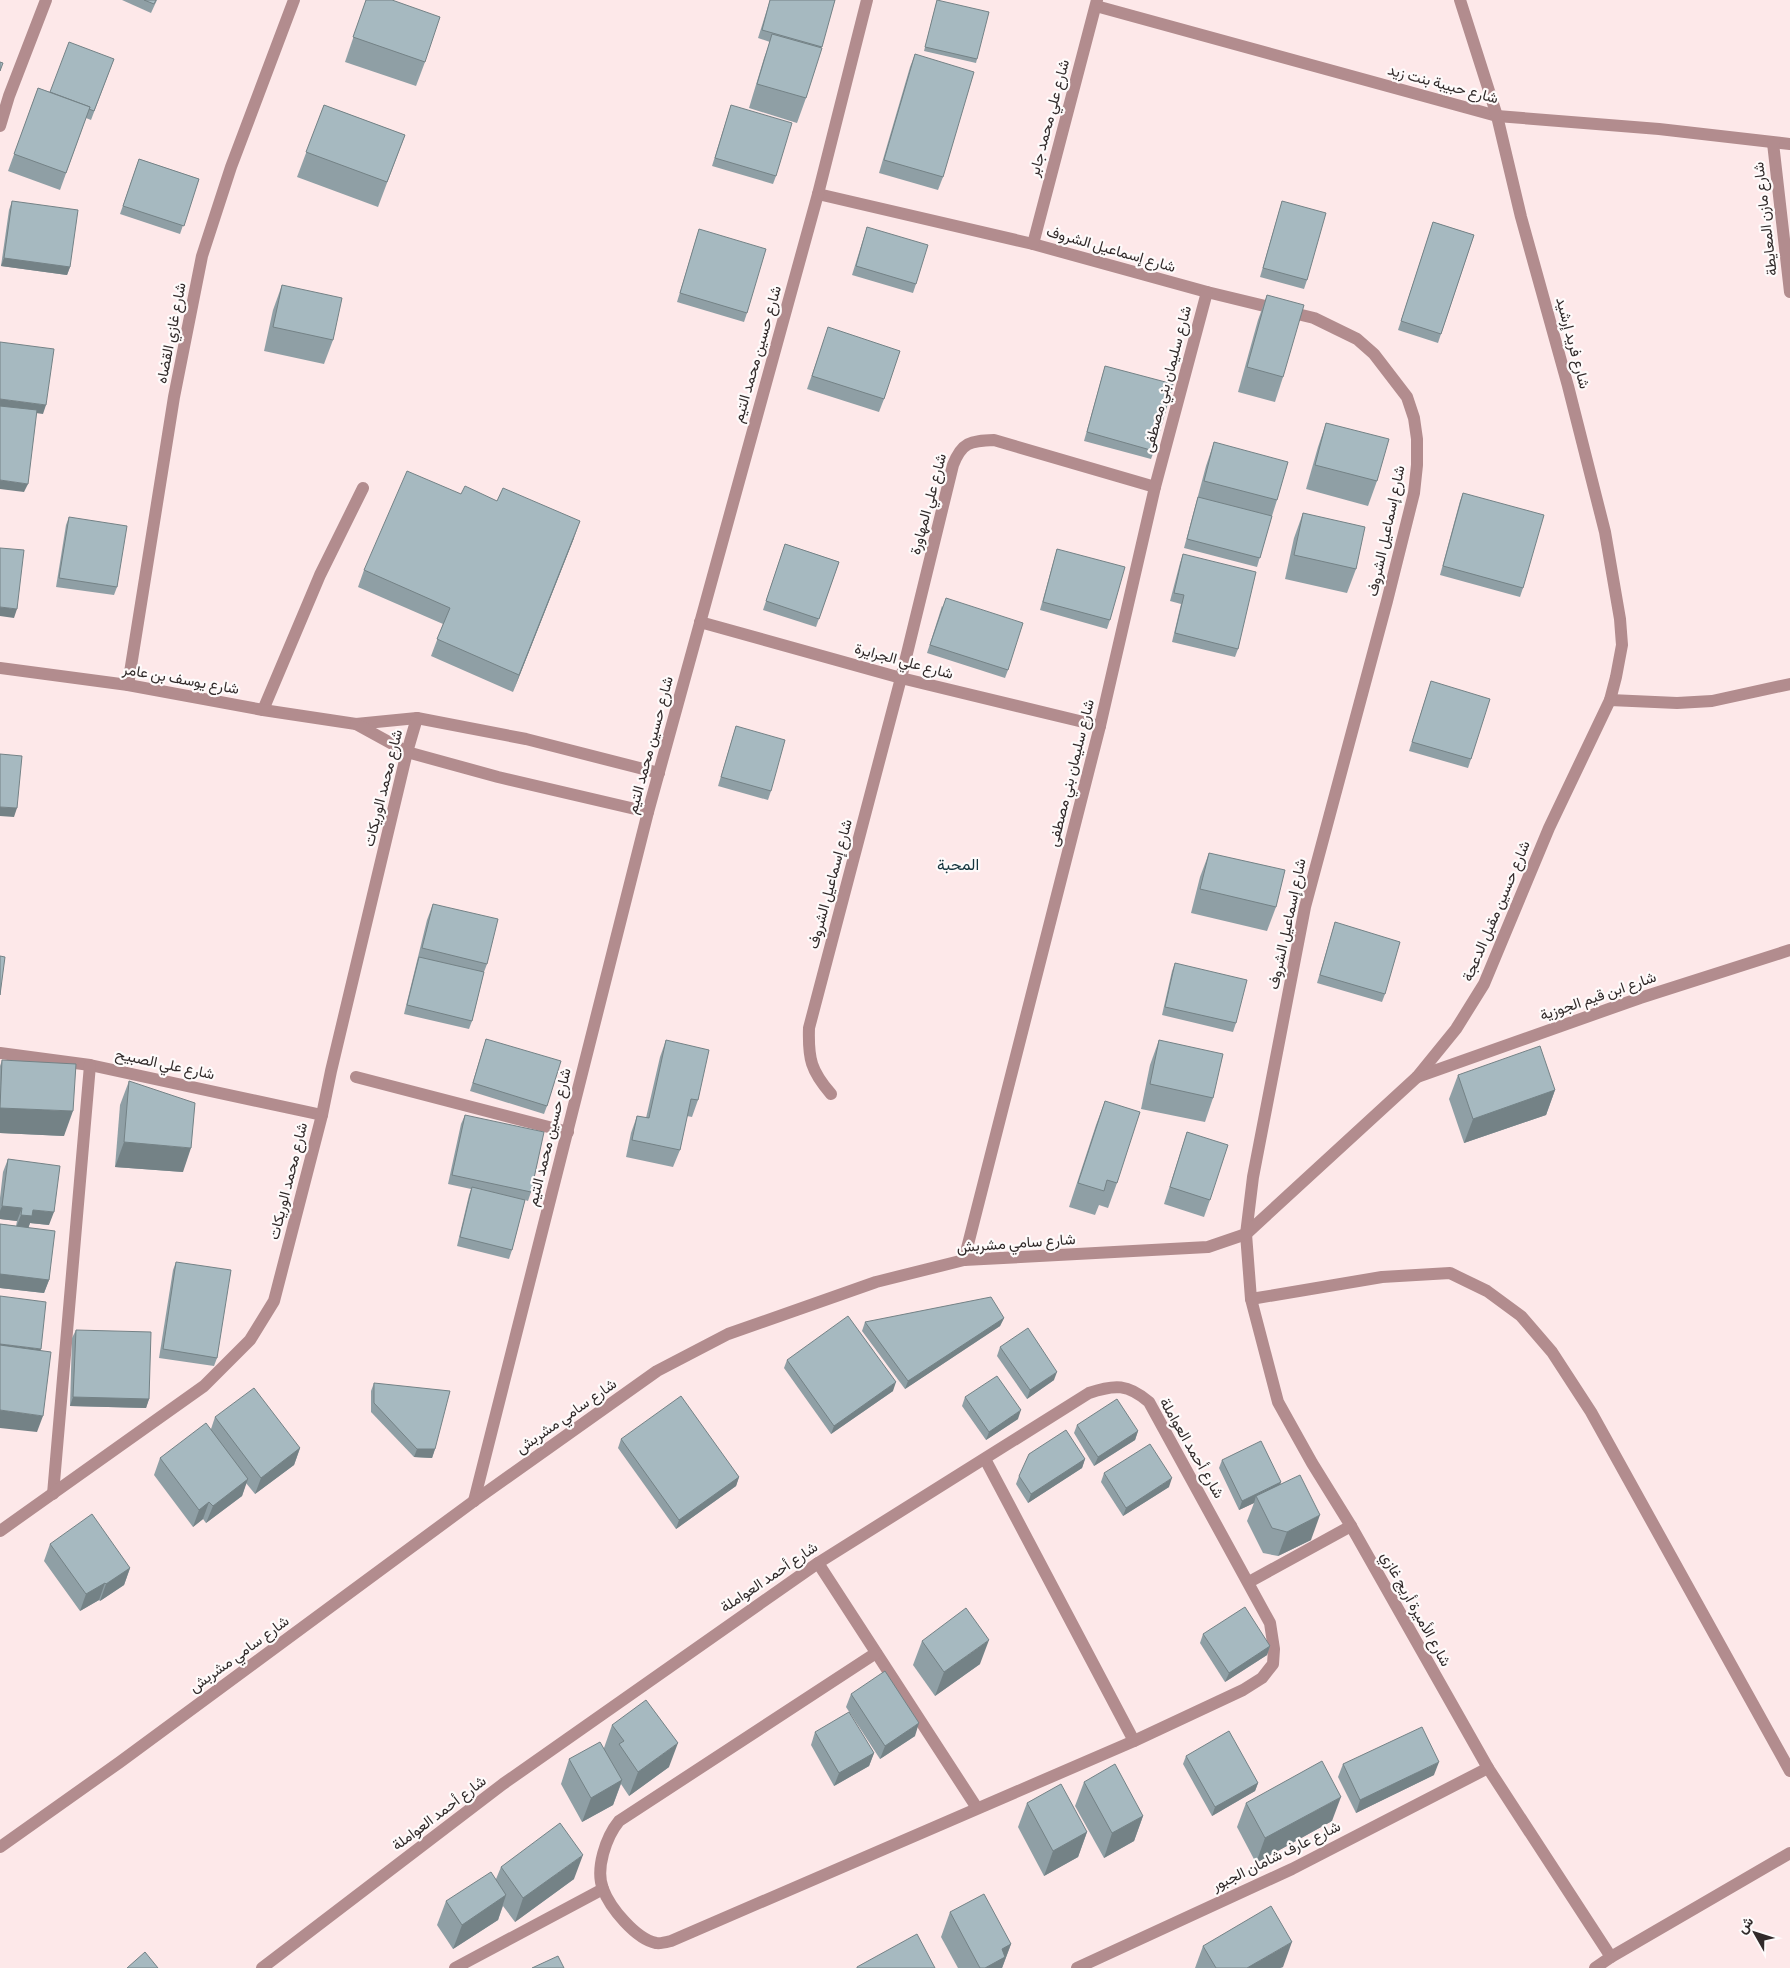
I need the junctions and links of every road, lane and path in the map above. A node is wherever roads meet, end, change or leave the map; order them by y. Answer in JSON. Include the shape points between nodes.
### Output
{"nodes":[{"id":1,"x":46,"y":0,"type":"edge"},
{"id":2,"x":294,"y":0,"type":"edge"},
{"id":3,"x":867,"y":0,"type":"edge"},
{"id":4,"x":1460,"y":0,"type":"edge"},
{"id":5,"x":1096,"y":3,"type":"edge"},
{"id":6,"x":1497,"y":116,"type":"junction"},
{"id":7,"x":0,"y":126,"type":"edge"},
{"id":8,"x":1773,"y":143,"type":"junction"},
{"id":9,"x":1790,"y":144,"type":"edge"},
{"id":10,"x":818,"y":194,"type":"junction"},
{"id":11,"x":1033,"y":244,"type":"junction"},
{"id":12,"x":1207,"y":292,"type":"junction"},
{"id":13,"x":1790,"y":292,"type":"edge"},
{"id":14,"x":1155,"y":487,"type":"junction"},
{"id":15,"x":363,"y":488,"type":"dead end"},
{"id":16,"x":700,"y":622,"type":"junction"},
{"id":17,"x":0,"y":668,"type":"edge"},
{"id":18,"x":901,"y":678,"type":"junction"},
{"id":19,"x":1790,"y":684,"type":"edge"},
{"id":20,"x":128,"y":685,"type":"junction"},
{"id":21,"x":1610,"y":700,"type":"junction"},
{"id":22,"x":263,"y":710,"type":"junction"},
{"id":23,"x":417,"y":718,"type":"junction"},
{"id":24,"x":356,"y":724,"type":"junction"},
{"id":25,"x":1100,"y":726,"type":"junction"},
{"id":26,"x":407,"y":752,"type":"junction"},
{"id":27,"x":659,"y":773,"type":"junction"},
{"id":28,"x":648,"y":812,"type":"junction"},
{"id":29,"x":1790,"y":950,"type":"edge"},
{"id":30,"x":0,"y":1053,"type":"edge"},
{"id":31,"x":90,"y":1065,"type":"junction"},
{"id":32,"x":356,"y":1077,"type":"dead end"},
{"id":33,"x":1417,"y":1077,"type":"junction"},
{"id":34,"x":831,"y":1094,"type":"dead end"},
{"id":35,"x":322,"y":1115,"type":"junction"},
{"id":36,"x":568,"y":1132,"type":"junction"},
{"id":37,"x":1246,"y":1234,"type":"junction"},
{"id":38,"x":964,"y":1260,"type":"junction"},
{"id":39,"x":1251,"y":1299,"type":"junction"},
{"id":40,"x":985,"y":1459,"type":"junction"},
{"id":41,"x":53,"y":1494,"type":"junction"},
{"id":42,"x":474,"y":1501,"type":"junction"},
{"id":43,"x":1351,"y":1526,"type":"junction"},
{"id":44,"x":0,"y":1531,"type":"edge"},
{"id":45,"x":818,"y":1562,"type":"junction"},
{"id":46,"x":1249,"y":1582,"type":"junction"},
{"id":47,"x":876,"y":1653,"type":"junction"},
{"id":48,"x":1134,"y":1741,"type":"junction"},
{"id":49,"x":1488,"y":1768,"type":"junction"},
{"id":50,"x":1790,"y":1771,"type":"edge"},
{"id":51,"x":977,"y":1808,"type":"junction"},
{"id":52,"x":0,"y":1847,"type":"edge"},
{"id":53,"x":1790,"y":1853,"type":"edge"},
{"id":54,"x":603,"y":1889,"type":"junction"},
{"id":55,"x":1611,"y":1957,"type":"junction"},
{"id":56,"x":262,"y":1968,"type":"edge"},
{"id":57,"x":455,"y":1968,"type":"edge"},
{"id":58,"x":1077,"y":1968,"type":"edge"},
{"id":59,"x":1595,"y":1968,"type":"edge"}],
"edges":[{"from":1,"to":7,"type":"street"},
{"from":2,"to":20,"type":"street","name":"شارع غازي القضاه","via":[[231,167],[202,256],[174,397]]},
{"from":3,"to":10,"type":"street","name":"شارع حسين محمد التيم"},
{"from":4,"to":6,"type":"street","name":"شارع فريد إرشيد"},
{"from":5,"to":6,"type":"street","name":"شارع حبيبة بنت زيد"},
{"from":5,"to":11,"type":"street","name":"شارع علي محمد جابر"},
{"from":6,"to":8,"type":"street","name":"شارع حبيبة بنت زيد","via":[[1659,129]]},
{"from":6,"to":21,"type":"street","name":"شارع فريد إرشيد","via":[[1604,532],[1622,645]]},
{"from":8,"to":9,"type":"street","name":"شارع حبيبة بنت زيد"},
{"from":8,"to":13,"type":"street","name":"شارع مازن المعايطة"},
{"from":10,"to":11,"type":"street","name":"شارع إسماعيل الشروف"},
{"from":10,"to":16,"type":"street","name":"شارع حسين محمد التيم"},
{"from":11,"to":12,"type":"street","name":"شارع إسماعيل الشروف"},
{"from":12,"to":14,"type":"street","name":"شارع سليمان بني مصطفى"},
{"from":12,"to":37,"type":"street","name":"شارع إسماعيل الشروف","via":[[1314,318],[1357,339],[1374,354],[1407,397],[1417,439],[1418,465],[1412,502],[1305,907],[1253,1177]]},
{"from":14,"to":18,"type":"street","name":"شارع علي المهاورة","via":[[994,440],[964,445],[953,465]]},
{"from":14,"to":25,"type":"street","name":"شارع سليمان بني مصطفى"},
{"from":15,"to":22,"type":"street","via":[[320,575]]},
{"from":16,"to":18,"type":"street","name":"شارع علي الجرايرة"},
{"from":16,"to":27,"type":"street","name":"شارع حسين محمد التيم"},
{"from":17,"to":20,"type":"street","name":"شارع يوسف بن عامر"},
{"from":18,"to":25,"type":"street","name":"شارع علي الجرايرة"},
{"from":18,"to":34,"type":"street","name":"شارع إسماعيل الشروف","via":[[808,1028],[808,1054],[820,1082]]},
{"from":19,"to":21,"type":"street","via":[[1712,701],[1677,704]]},
{"from":20,"to":22,"type":"street","name":"شارع يوسف بن عامر"},
{"from":21,"to":33,"type":"street","name":"شارع حسين مقبل الدعجة","via":[[1549,828],[1484,984],[1456,1028]]},
{"from":22,"to":24,"type":"street","name":"شارع يوسف بن عامر"},
{"from":23,"to":24,"type":"street","name":"شارع يوسف بن عامر"},
{"from":23,"to":26,"type":"street","name":"شارع محمد الوريكات"},
{"from":23,"to":27,"type":"street","name":"شارع يوسف بن عامر","via":[[526,739]]},
{"from":24,"to":26,"type":"street","name":"شارع يوسف بن عامر"},
{"from":25,"to":38,"type":"street","name":"شارع سليمان بني مصطفى"},
{"from":26,"to":28,"type":"street","name":"شارع يوسف بن عامر"},
{"from":26,"to":35,"type":"street","name":"شارع محمد الوريكات"},
{"from":27,"to":28,"type":"street","name":"شارع حسين محمد التيم"},
{"from":28,"to":36,"type":"street","name":"شارع حسين محمد التيم"},
{"from":29,"to":33,"type":"street","name":"شارع ابن قيم الجوزية","via":[[1640,998]]},
{"from":30,"to":31,"type":"street","name":"شارع علي الصبيح"},
{"from":31,"to":35,"type":"street","name":"شارع علي الصبيح"},
{"from":31,"to":41,"type":"street"},
{"from":32,"to":36,"type":"street"},
{"from":33,"to":37,"type":"street","name":"شارع حسين مقبل الدعجة"},
{"from":35,"to":41,"type":"street","name":"شارع محمد الوريكات","via":[[274,1301],[250,1340],[204,1386]]},
{"from":36,"to":42,"type":"street","name":"شارع حسين محمد التيم"},
{"from":37,"to":38,"type":"street","name":"شارع سامي مشربش","via":[[1208,1247]]},
{"from":37,"to":39,"type":"street","name":"شارع الأميرة أريج غازي"},
{"from":38,"to":42,"type":"street","name":"شارع سامي مشربش","via":[[876,1282],[728,1334],[657,1372]]},
{"from":39,"to":43,"type":"street","name":"شارع الأميرة أريج غازي","via":[[1278,1402]]},
{"from":39,"to":50,"type":"street","via":[[1382,1277],[1450,1273],[1487,1291],[1521,1316],[1552,1352],[1591,1412]]},
{"from":40,"to":45,"type":"street","name":"شارع أحمد العواملة"},
{"from":40,"to":46,"type":"street","name":"شارع أحمد العواملة","via":[[1088,1393],[1108,1387],[1128,1388],[1150,1402]]},
{"from":40,"to":48,"type":"street"},
{"from":41,"to":44,"type":"street","name":"شارع محمد الوريكات"},
{"from":42,"to":52,"type":"street","name":"شارع سامي مشربش"},
{"from":43,"to":46,"type":"street"},
{"from":43,"to":49,"type":"street","name":"شارع الأميرة أريج غازي"},
{"from":45,"to":47,"type":"street"},
{"from":45,"to":56,"type":"street","name":"شارع أحمد العواملة","via":[[503,1784]]},
{"from":46,"to":48,"type":"street","name":"شارع أحمد العواملة","via":[[1270,1623],[1273,1664],[1262,1678],[1243,1690]]},
{"from":47,"to":51,"type":"street"},
{"from":47,"to":54,"type":"street","name":"شارع أحمد العواملة","via":[[619,1821],[605,1847],[601,1865]]},
{"from":48,"to":51,"type":"street","name":"شارع أحمد العواملة"},
{"from":49,"to":55,"type":"street","name":"شارع الأميرة أريج غازي"},
{"from":49,"to":58,"type":"street","name":"شارع عارف شامان الجبور","via":[[1292,1869]]},
{"from":51,"to":54,"type":"street","name":"شارع أحمد العواملة","via":[[671,1941],[656,1943],[640,1936],[621,1918]]},
{"from":53,"to":55,"type":"street"},
{"from":54,"to":57,"type":"street"},
{"from":55,"to":59,"type":"street"}]}
